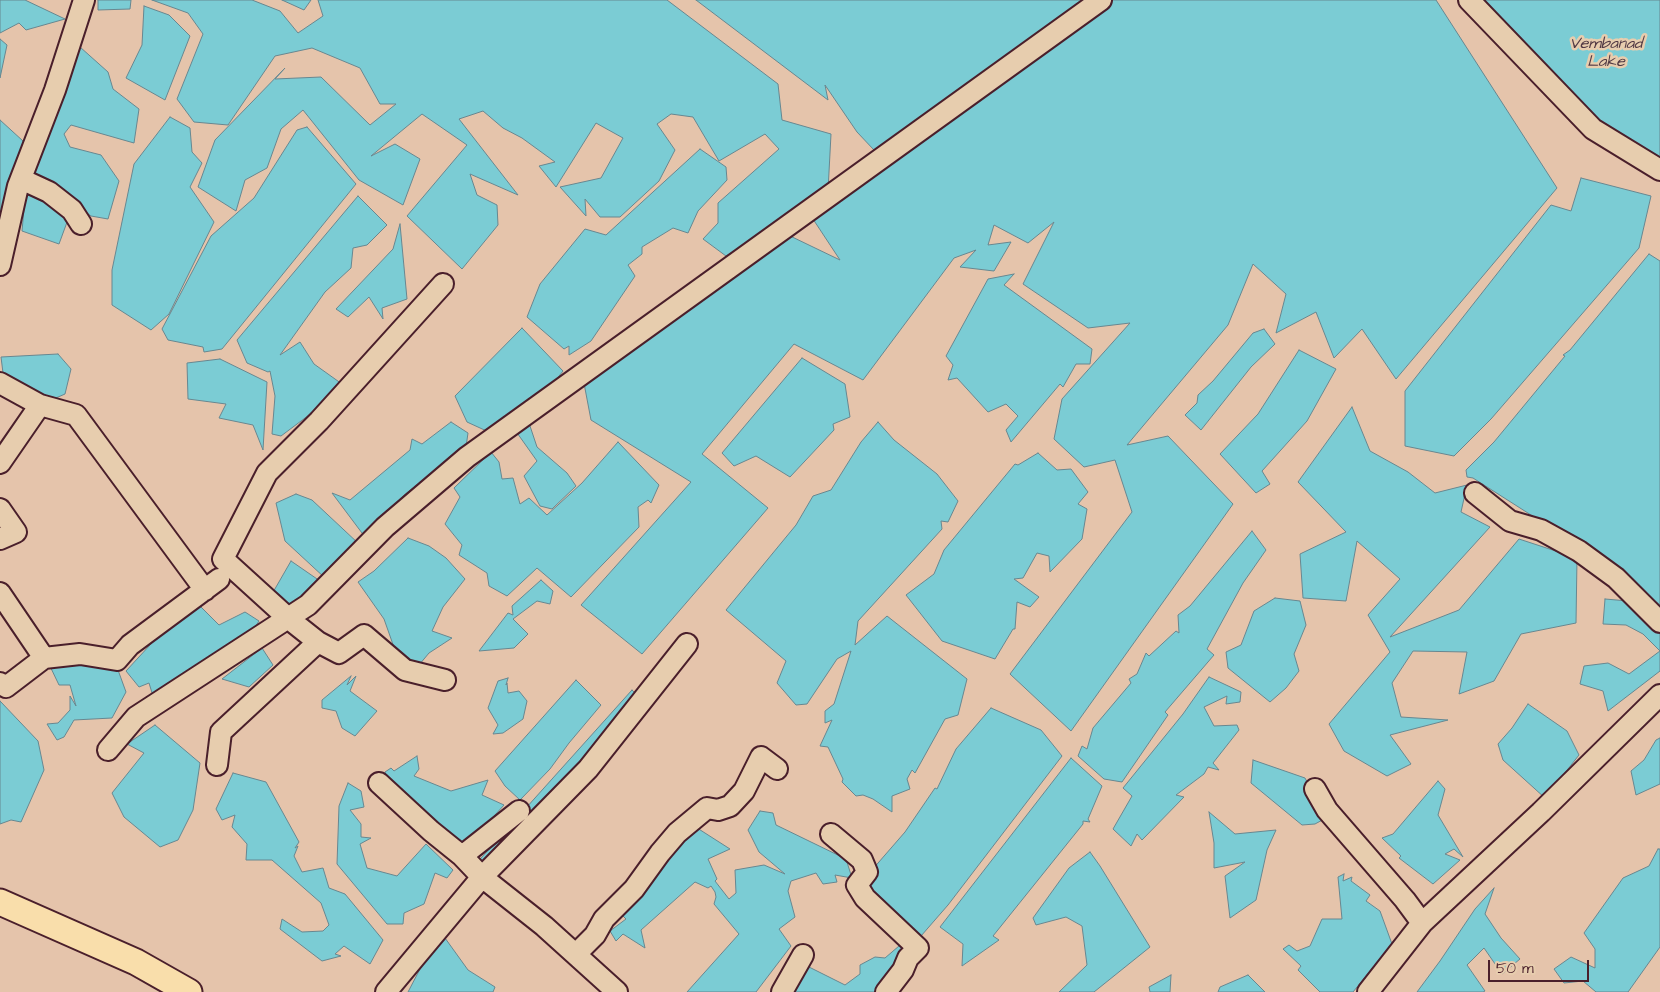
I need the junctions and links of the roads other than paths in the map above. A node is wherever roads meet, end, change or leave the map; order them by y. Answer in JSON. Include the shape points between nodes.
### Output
{"nodes":[{"id":1,"x":84,"y":0,"type":"edge"},
{"id":2,"x":1101,"y":0,"type":"edge"},
{"id":3,"x":1469,"y":0,"type":"edge"},
{"id":4,"x":1660,"y":170,"type":"edge"},
{"id":5,"x":21,"y":179,"type":"junction"},
{"id":6,"x":81,"y":224,"type":"dead end"},
{"id":7,"x":0,"y":265,"type":"edge"},
{"id":8,"x":443,"y":284,"type":"dead end"},
{"id":9,"x":0,"y":383,"type":"edge"},
{"id":10,"x":40,"y":404,"type":"junction"},
{"id":11,"x":0,"y":463,"type":"edge"},
{"id":12,"x":1475,"y":493,"type":"dead end"},
{"id":13,"x":0,"y":509,"type":"edge"},
{"id":14,"x":0,"y":539,"type":"edge"},
{"id":15,"x":0,"y":593,"type":"edge"},
{"id":16,"x":289,"y":619,"type":"junction"},
{"id":17,"x":1660,"y":622,"type":"edge"},
{"id":18,"x":318,"y":642,"type":"junction"},
{"id":19,"x":687,"y":644,"type":"dead end"},
{"id":20,"x":44,"y":658,"type":"junction"},
{"id":21,"x":445,"y":680,"type":"dead end"},
{"id":22,"x":0,"y":683,"type":"edge"},
{"id":23,"x":1660,"y":695,"type":"edge"},
{"id":24,"x":108,"y":750,"type":"dead end"},
{"id":25,"x":217,"y":765,"type":"dead end"},
{"id":26,"x":777,"y":769,"type":"dead end"},
{"id":27,"x":379,"y":783,"type":"dead end"},
{"id":28,"x":1315,"y":789,"type":"dead end"},
{"id":29,"x":519,"y":811,"type":"dead end"},
{"id":30,"x":831,"y":834,"type":"dead end"},
{"id":31,"x":462,"y":856,"type":"junction"},
{"id":32,"x":482,"y":877,"type":"junction"},
{"id":33,"x":0,"y":902,"type":"edge"},
{"id":34,"x":1422,"y":923,"type":"junction"},
{"id":35,"x":576,"y":954,"type":"junction"},
{"id":36,"x":803,"y":955,"type":"dead end"},
{"id":37,"x":189,"y":992,"type":"edge"},
{"id":38,"x":386,"y":992,"type":"edge"},
{"id":39,"x":617,"y":992,"type":"edge"},
{"id":40,"x":782,"y":992,"type":"edge"},
{"id":41,"x":886,"y":992,"type":"edge"},
{"id":42,"x":1368,"y":992,"type":"edge"}],
"edges":[{"from":1,"to":5,"type":"street","via":[[55,90]]},
{"from":2,"to":16,"type":"street","via":[[467,457],[384,528],[308,605]]},
{"from":3,"to":4,"type":"street","via":[[1592,129]]},
{"from":5,"to":6,"type":"street","via":[[49,192],[72,210]]},
{"from":5,"to":7,"type":"street"},
{"from":8,"to":16,"type":"street","via":[[319,421],[267,473],[223,559]]},
{"from":9,"to":10,"type":"street"},
{"from":10,"to":11,"type":"street"},
{"from":10,"to":20,"type":"street","via":[[76,415],[212,584],[130,645],[117,660],[80,654]]},
{"from":12,"to":17,"type":"street","via":[[1510,521],[1541,530],[1579,551],[1616,578]]},
{"from":13,"to":14,"type":"street","via":[[16,532]]},
{"from":15,"to":20,"type":"street"},
{"from":16,"to":18,"type":"street"},
{"from":16,"to":24,"type":"street","via":[[136,717]]},
{"from":18,"to":21,"type":"street","via":[[339,653],[364,635],[405,670]]},
{"from":18,"to":25,"type":"street","via":[[221,732]]},
{"from":19,"to":32,"type":"street","via":[[588,769]]},
{"from":20,"to":22,"type":"street","via":[[6,687]]},
{"from":23,"to":34,"type":"street"},
{"from":26,"to":35,"type":"street","via":[[761,757],[744,791],[730,806],[718,810],[707,808],[677,833],[634,889]]},
{"from":27,"to":31,"type":"street"},
{"from":28,"to":34,"type":"street","via":[[1327,810]]},
{"from":29,"to":31,"type":"street"},
{"from":30,"to":41,"type":"street","via":[[862,860],[867,872],[857,885],[865,898],[918,948]]},
{"from":31,"to":32,"type":"street"},
{"from":32,"to":35,"type":"street"},
{"from":32,"to":38,"type":"street"},
{"from":33,"to":37,"type":"main road","via":[[136,962]]},
{"from":34,"to":42,"type":"street"},
{"from":35,"to":39,"type":"street"},
{"from":36,"to":40,"type":"street"}]}
